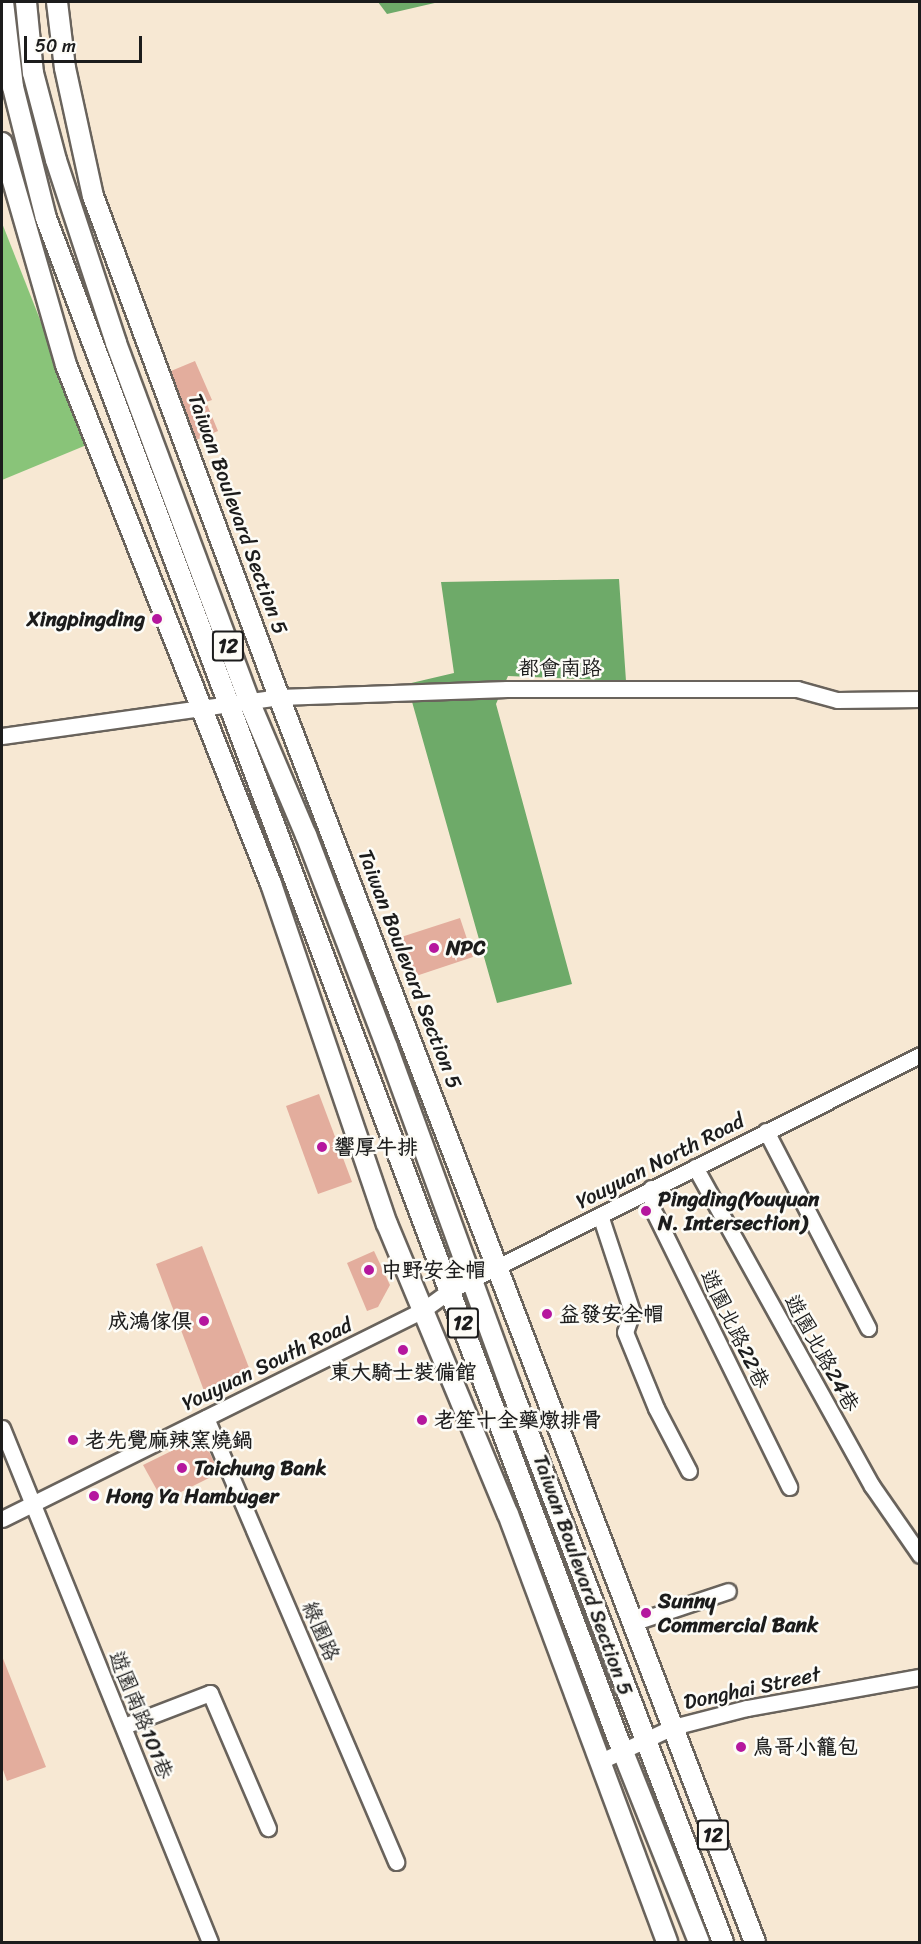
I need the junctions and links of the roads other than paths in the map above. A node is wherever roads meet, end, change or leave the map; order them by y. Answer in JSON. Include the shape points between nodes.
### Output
{"nodes":[{"id":1,"x":3,"y":2,"type":"edge"},
{"id":2,"x":26,"y":2,"type":"edge"},
{"id":3,"x":57,"y":2,"type":"edge"},
{"id":4,"x":2,"y":143,"type":"edge"},
{"id":5,"x":3,"y":162,"type":"edge"},
{"id":6,"x":46,"y":218,"type":"junction"},
{"id":7,"x":279,"y":697,"type":"junction"},
{"id":8,"x":920,"y":699,"type":"edge"},
{"id":9,"x":249,"y":701,"type":"junction"},
{"id":10,"x":226,"y":704,"type":"junction"},
{"id":11,"x":199,"y":708,"type":"junction"},
{"id":12,"x":2,"y":736,"type":"edge"},
{"id":13,"x":920,"y":1055,"type":"edge"},
{"id":14,"x":766,"y":1131,"type":"junction"},
{"id":15,"x":695,"y":1167,"type":"junction"},
{"id":16,"x":651,"y":1188,"type":"junction"},
{"id":17,"x":600,"y":1215,"type":"junction"},
{"id":18,"x":499,"y":1265,"type":"junction"},
{"id":19,"x":472,"y":1279,"type":"junction"},
{"id":20,"x":450,"y":1290,"type":"junction"},
{"id":21,"x":423,"y":1310,"type":"junction"},
{"id":22,"x":868,"y":1328,"type":"dead end"},
{"id":23,"x":206,"y":1418,"type":"junction"},
{"id":24,"x":2,"y":1428,"type":"edge"},
{"id":25,"x":689,"y":1472,"type":"dead end"},
{"id":26,"x":789,"y":1487,"type":"dead end"},
{"id":27,"x":32,"y":1503,"type":"junction"},
{"id":28,"x":2,"y":1519,"type":"edge"},
{"id":29,"x":920,"y":1555,"type":"edge"},
{"id":30,"x":728,"y":1591,"type":"dead end"},
{"id":31,"x":632,"y":1623,"type":"junction"},
{"id":32,"x":920,"y":1677,"type":"edge"},
{"id":33,"x":124,"y":1726,"type":"junction"},
{"id":34,"x":673,"y":1727,"type":"junction"},
{"id":35,"x":645,"y":1741,"type":"junction"},
{"id":36,"x":623,"y":1752,"type":"junction"},
{"id":37,"x":601,"y":1761,"type":"junction"},
{"id":38,"x":268,"y":1828,"type":"dead end"},
{"id":39,"x":396,"y":1862,"type":"dead end"},
{"id":40,"x":210,"y":1942,"type":"edge"},
{"id":41,"x":667,"y":1942,"type":"edge"},
{"id":42,"x":699,"y":1942,"type":"edge"},
{"id":43,"x":723,"y":1942,"type":"edge"},
{"id":44,"x":755,"y":1942,"type":"edge"}],
"edges":[{"from":1,"to":6,"type":"main road","name":"Taiwan Boulevard Section 5","number":"12","via":[[13,87]]},
{"from":2,"to":9,"type":"main road","name":"Taiwan Boulevard Section 5","number":"12","via":[[33,73],[70,205],[116,343]]},
{"from":3,"to":7,"type":"main road","name":"Taiwan Boulevard Section 5","number":"12","via":[[65,68],[93,196]]},
{"from":4,"to":5,"type":"main road","number":"12"},
{"from":5,"to":6,"type":"street"},
{"from":5,"to":11,"type":"main road","number":"12","via":[[66,365]]},
{"from":6,"to":10,"type":"main road","name":"Taiwan Boulevard Section 5","number":"12","via":[[184,581]]},
{"from":7,"to":8,"type":"street","name":"都會南路","via":[[507,689],[797,689],[837,700]]},
{"from":7,"to":9,"type":"street","name":"都會南路"},
{"from":7,"to":18,"type":"main road","name":"Taiwan Boulevard Section 5","number":"12"},
{"from":9,"to":10,"type":"street","name":"都會南路"},
{"from":9,"to":19,"type":"main road","name":"Taiwan Boulevard Section 5","number":"12","via":[[306,834]]},
{"from":10,"to":11,"type":"street","name":"都會南路"},
{"from":10,"to":20,"type":"main road","name":"Taiwan Boulevard Section 5","number":"12"},
{"from":11,"to":12,"type":"street","name":"都會南路"},
{"from":11,"to":21,"type":"main road","number":"12","via":[[271,884],[387,1224]]},
{"from":13,"to":14,"type":"street","name":"Youyuan North Road"},
{"from":14,"to":15,"type":"street","name":"Youyuan North Road"},
{"from":14,"to":22,"type":"street"},
{"from":15,"to":16,"type":"street","name":"Youyuan North Road"},
{"from":15,"to":29,"type":"street","name":"遊園北路24巷","via":[[872,1486]]},
{"from":16,"to":17,"type":"street","name":"Youyuan North Road"},
{"from":16,"to":26,"type":"street","name":"遊園北路22巷","via":[[652,1208]]},
{"from":17,"to":18,"type":"street","name":"Youyuan North Road"},
{"from":17,"to":25,"type":"street","via":[[632,1312],[625,1332],[656,1408]]},
{"from":18,"to":19,"type":"street","name":"Youyuan North Road"},
{"from":18,"to":31,"type":"main road","name":"Taiwan Boulevard Section 5","number":"12"},
{"from":19,"to":20,"type":"street","name":"Youyuan North Road"},
{"from":19,"to":35,"type":"main road","name":"Taiwan Boulevard Section 5","number":"12"},
{"from":20,"to":21,"type":"street","name":"Youyuan North Road"},
{"from":20,"to":36,"type":"main road","name":"Taiwan Boulevard Section 5","number":"12"},
{"from":21,"to":23,"type":"street","name":"Youyuan South Road"},
{"from":21,"to":37,"type":"main road","number":"12","via":[[508,1514],[561,1665]]},
{"from":23,"to":27,"type":"street","name":"Youyuan South Road"},
{"from":23,"to":39,"type":"street","name":"綠園路"},
{"from":24,"to":27,"type":"street","name":"遊園南路101巷"},
{"from":27,"to":28,"type":"street","name":"Youyuan South Road"},
{"from":27,"to":33,"type":"street","name":"遊園南路101巷"},
{"from":30,"to":31,"type":"street"},
{"from":31,"to":34,"type":"main road","name":"Taiwan Boulevard Section 5","number":"12"},
{"from":32,"to":34,"type":"street","name":"Donghai Street","via":[[758,1706]]},
{"from":33,"to":38,"type":"street","via":[[210,1693]]},
{"from":33,"to":40,"type":"street","name":"遊園南路101巷"},
{"from":34,"to":35,"type":"street","name":"Donghai Street"},
{"from":34,"to":44,"type":"main road","name":"Taiwan Boulevard Section 5","number":"12"},
{"from":35,"to":36,"type":"street","name":"Donghai Street"},
{"from":35,"to":43,"type":"main road","name":"Taiwan Boulevard Section 5","number":"12"},
{"from":36,"to":37,"type":"street","name":"Donghai Street"},
{"from":36,"to":42,"type":"main road","name":"Taiwan Boulevard Section 5","number":"12"},
{"from":37,"to":41,"type":"main road","number":"12"}]}
